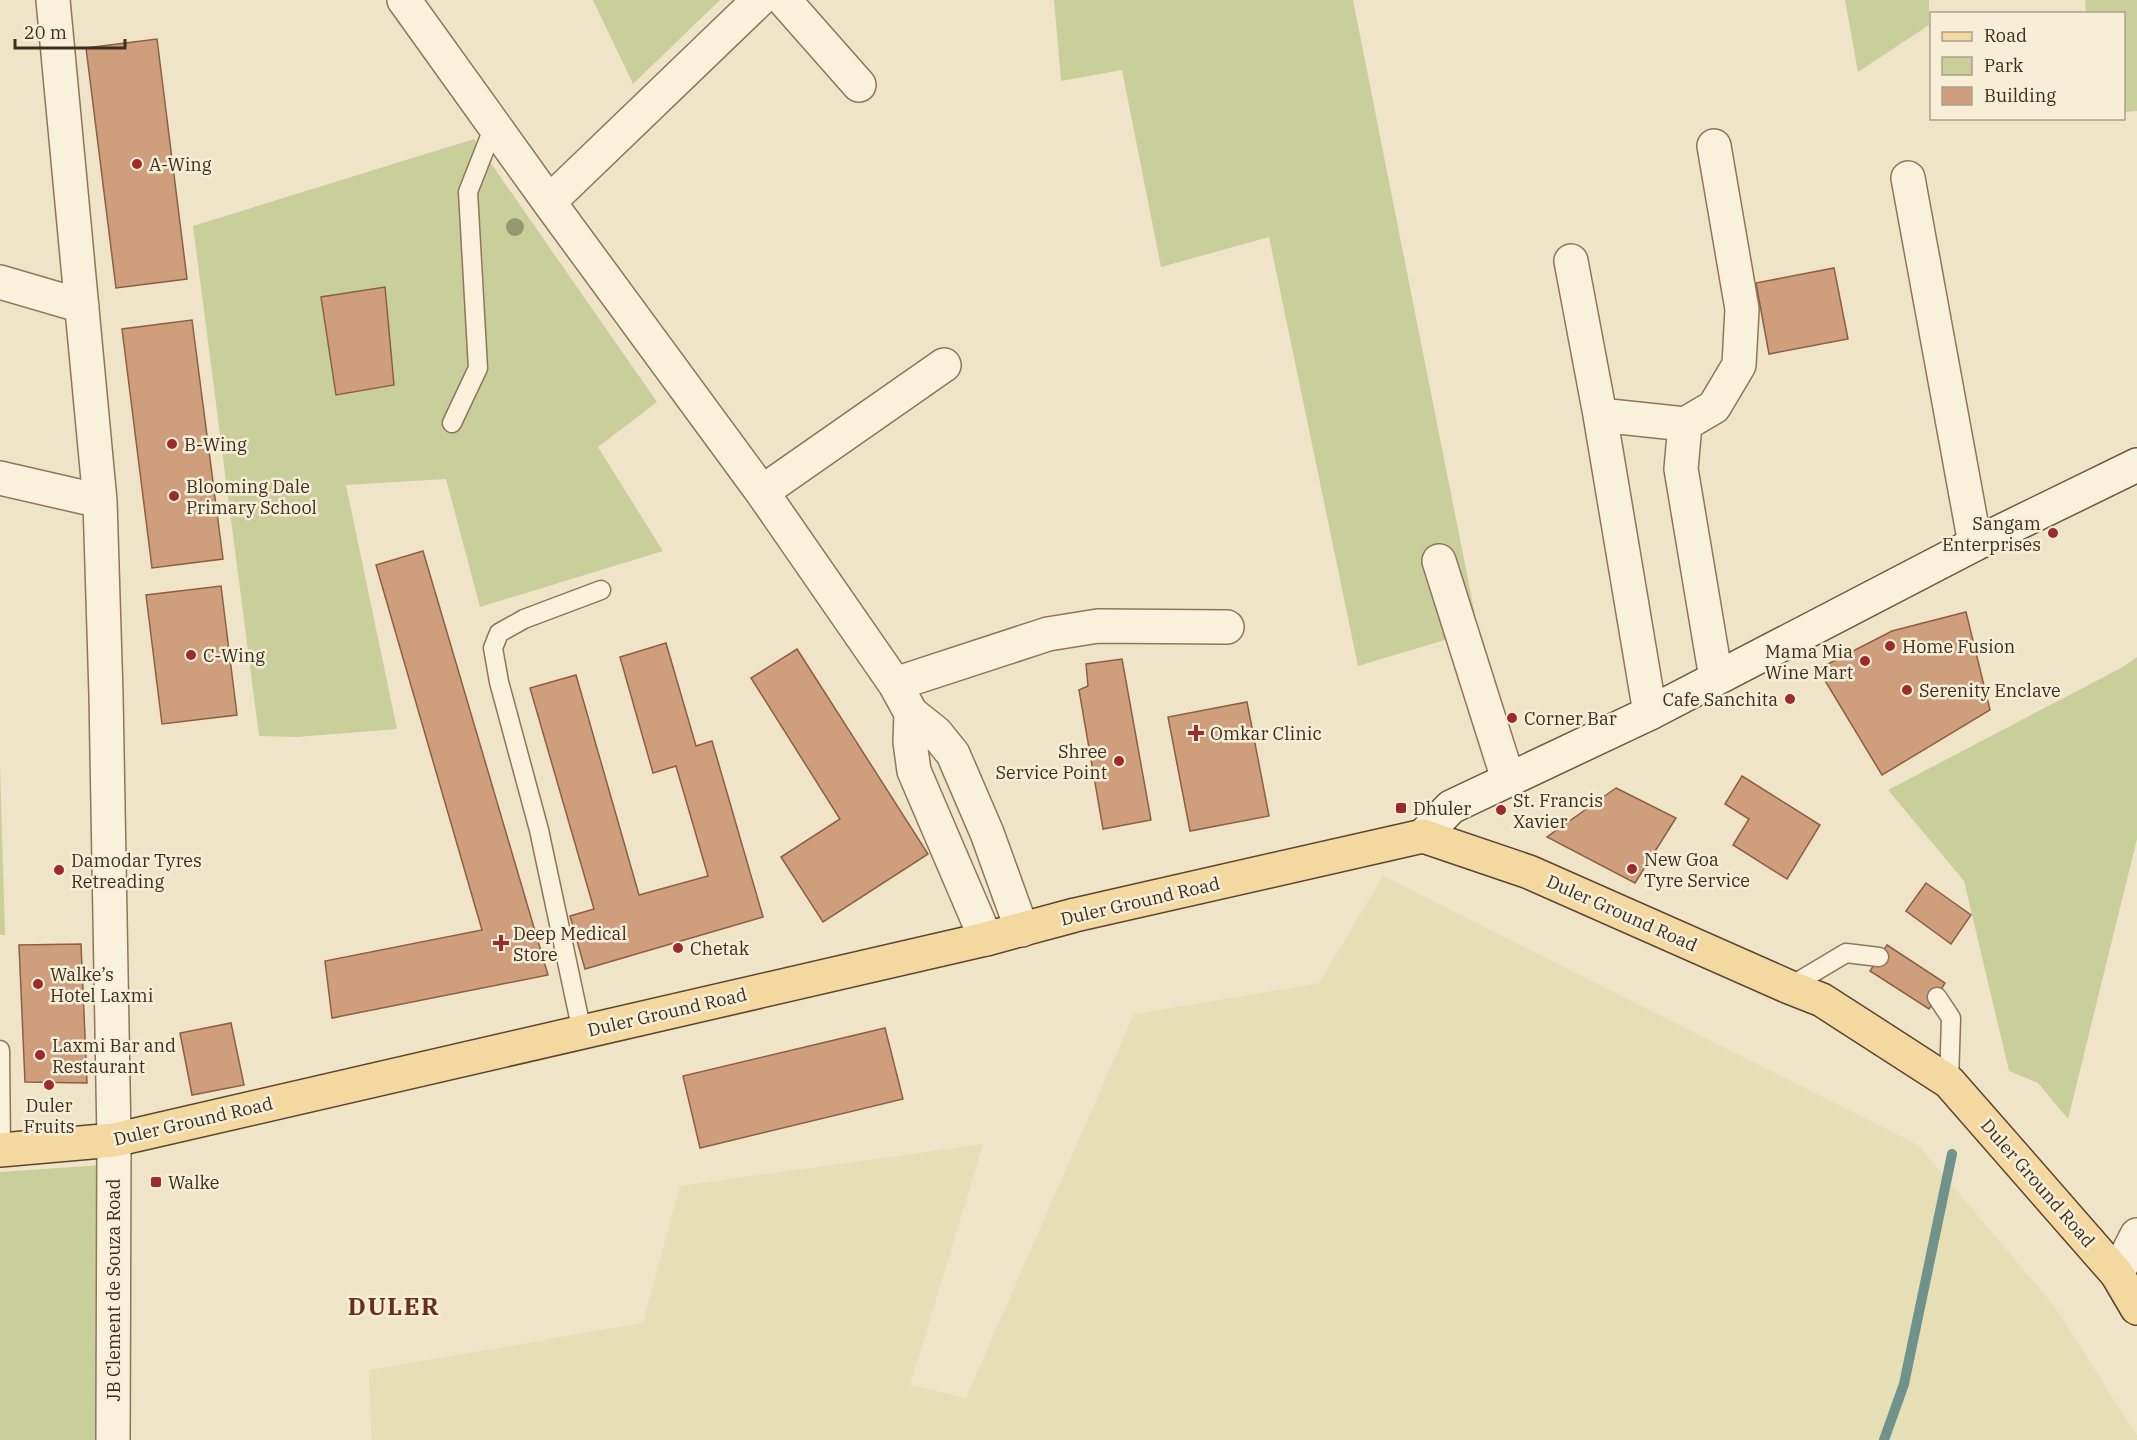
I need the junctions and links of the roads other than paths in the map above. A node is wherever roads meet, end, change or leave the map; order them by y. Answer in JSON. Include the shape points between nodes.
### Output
{"nodes":[{"id":1,"x":53,"y":0,"type":"edge"},
{"id":2,"x":404,"y":0,"type":"edge"},
{"id":3,"x":759,"y":0,"type":"edge"},
{"id":4,"x":784,"y":0,"type":"edge"},
{"id":5,"x":859,"y":85,"type":"dead end"},
{"id":6,"x":495,"y":126,"type":"junction"},
{"id":7,"x":1714,"y":146,"type":"dead end"},
{"id":8,"x":1908,"y":178,"type":"dead end"},
{"id":9,"x":549,"y":202,"type":"junction"},
{"id":10,"x":1571,"y":261,"type":"dead end"},
{"id":11,"x":0,"y":282,"type":"edge"},
{"id":12,"x":82,"y":306,"type":"junction"},
{"id":13,"x":944,"y":365,"type":"dead end"},
{"id":14,"x":1600,"y":415,"type":"junction"},
{"id":15,"x":452,"y":423,"type":"dead end"},
{"id":16,"x":1685,"y":424,"type":"junction"},
{"id":17,"x":2137,"y":465,"type":"edge"},
{"id":18,"x":0,"y":478,"type":"edge"},
{"id":19,"x":762,"y":492,"type":"junction"},
{"id":20,"x":100,"y":501,"type":"junction"},
{"id":21,"x":1975,"y":544,"type":"junction"},
{"id":22,"x":1439,"y":561,"type":"dead end"},
{"id":23,"x":601,"y":590,"type":"dead end"},
{"id":24,"x":1227,"y":627,"type":"dead end"},
{"id":25,"x":1716,"y":678,"type":"junction"},
{"id":26,"x":895,"y":684,"type":"junction"},
{"id":27,"x":912,"y":713,"type":"junction"},
{"id":28,"x":1650,"y":713,"type":"junction"},
{"id":29,"x":1508,"y":778,"type":"junction"},
{"id":30,"x":1423,"y":836,"type":"junction"},
{"id":31,"x":1022,"y":930,"type":"junction"},
{"id":32,"x":986,"y":939,"type":"junction"},
{"id":33,"x":1879,"y":957,"type":"dead end"},
{"id":34,"x":1789,"y":987,"type":"junction"},
{"id":35,"x":1937,"y":996,"type":"dead end"},
{"id":36,"x":582,"y":1032,"type":"junction"},
{"id":37,"x":0,"y":1050,"type":"edge"},
{"id":38,"x":1949,"y":1082,"type":"junction"},
{"id":39,"x":114,"y":1140,"type":"junction"},
{"id":40,"x":0,"y":1150,"type":"edge"},
{"id":41,"x":2137,"y":1235,"type":"edge"},
{"id":42,"x":2117,"y":1274,"type":"junction"},
{"id":43,"x":2137,"y":1308,"type":"edge"},
{"id":44,"x":113,"y":1440,"type":"edge"}],
"edges":[{"from":1,"to":12,"type":"street","name":"JB Clement de Souza Road"},
{"from":2,"to":6,"type":"street"},
{"from":3,"to":9,"type":"street"},
{"from":4,"to":5,"type":"street"},
{"from":6,"to":9,"type":"street"},
{"from":6,"to":15,"type":"lane","via":[[468,192],[478,368]]},
{"from":7,"to":16,"type":"street","via":[[1742,309],[1739,365],[1714,407]]},
{"from":8,"to":21,"type":"street"},
{"from":9,"to":19,"type":"street"},
{"from":10,"to":14,"type":"street"},
{"from":11,"to":12,"type":"street"},
{"from":12,"to":20,"type":"street","name":"JB Clement de Souza Road"},
{"from":13,"to":19,"type":"street"},
{"from":14,"to":16,"type":"street"},
{"from":14,"to":28,"type":"street"},
{"from":16,"to":25,"type":"street","via":[[1681,469]]},
{"from":17,"to":21,"type":"street"},
{"from":18,"to":20,"type":"street"},
{"from":19,"to":26,"type":"street"},
{"from":20,"to":39,"type":"street","name":"JB Clement de Souza Road"},
{"from":21,"to":25,"type":"street"},
{"from":22,"to":29,"type":"street"},
{"from":23,"to":36,"type":"lane","via":[[499,633],[493,648],[539,830]]},
{"from":24,"to":26,"type":"street","via":[[1098,626],[1048,634]]},
{"from":25,"to":28,"type":"street"},
{"from":26,"to":27,"type":"street"},
{"from":27,"to":31,"type":"street","via":[[953,754]]},
{"from":27,"to":32,"type":"street","via":[[914,771]]},
{"from":28,"to":29,"type":"street"},
{"from":29,"to":30,"type":"street","via":[[1452,807]]},
{"from":30,"to":31,"type":"main road","name":"Duler Ground Road"},
{"from":30,"to":34,"type":"main road","name":"Duler Ground Road","via":[[1529,872]]},
{"from":31,"to":32,"type":"main road","name":"Duler Ground Road"},
{"from":32,"to":36,"type":"main road","name":"Duler Ground Road"},
{"from":33,"to":34,"type":"lane","via":[[1846,953]]},
{"from":34,"to":38,"type":"main road","name":"Duler Ground Road","via":[[1822,1000]]},
{"from":35,"to":38,"type":"lane","via":[[1951,1018]]},
{"from":36,"to":39,"type":"main road","name":"Duler Ground Road"},
{"from":37,"to":40,"type":"lane"},
{"from":38,"to":42,"type":"main road","name":"Duler Ground Road"},
{"from":39,"to":40,"type":"main road","name":"Duler Ground Road"},
{"from":39,"to":44,"type":"street","name":"JB Clement de Souza Road"},
{"from":41,"to":42,"type":"street"},
{"from":42,"to":43,"type":"main road","name":"Duler Ground Road"}]}
